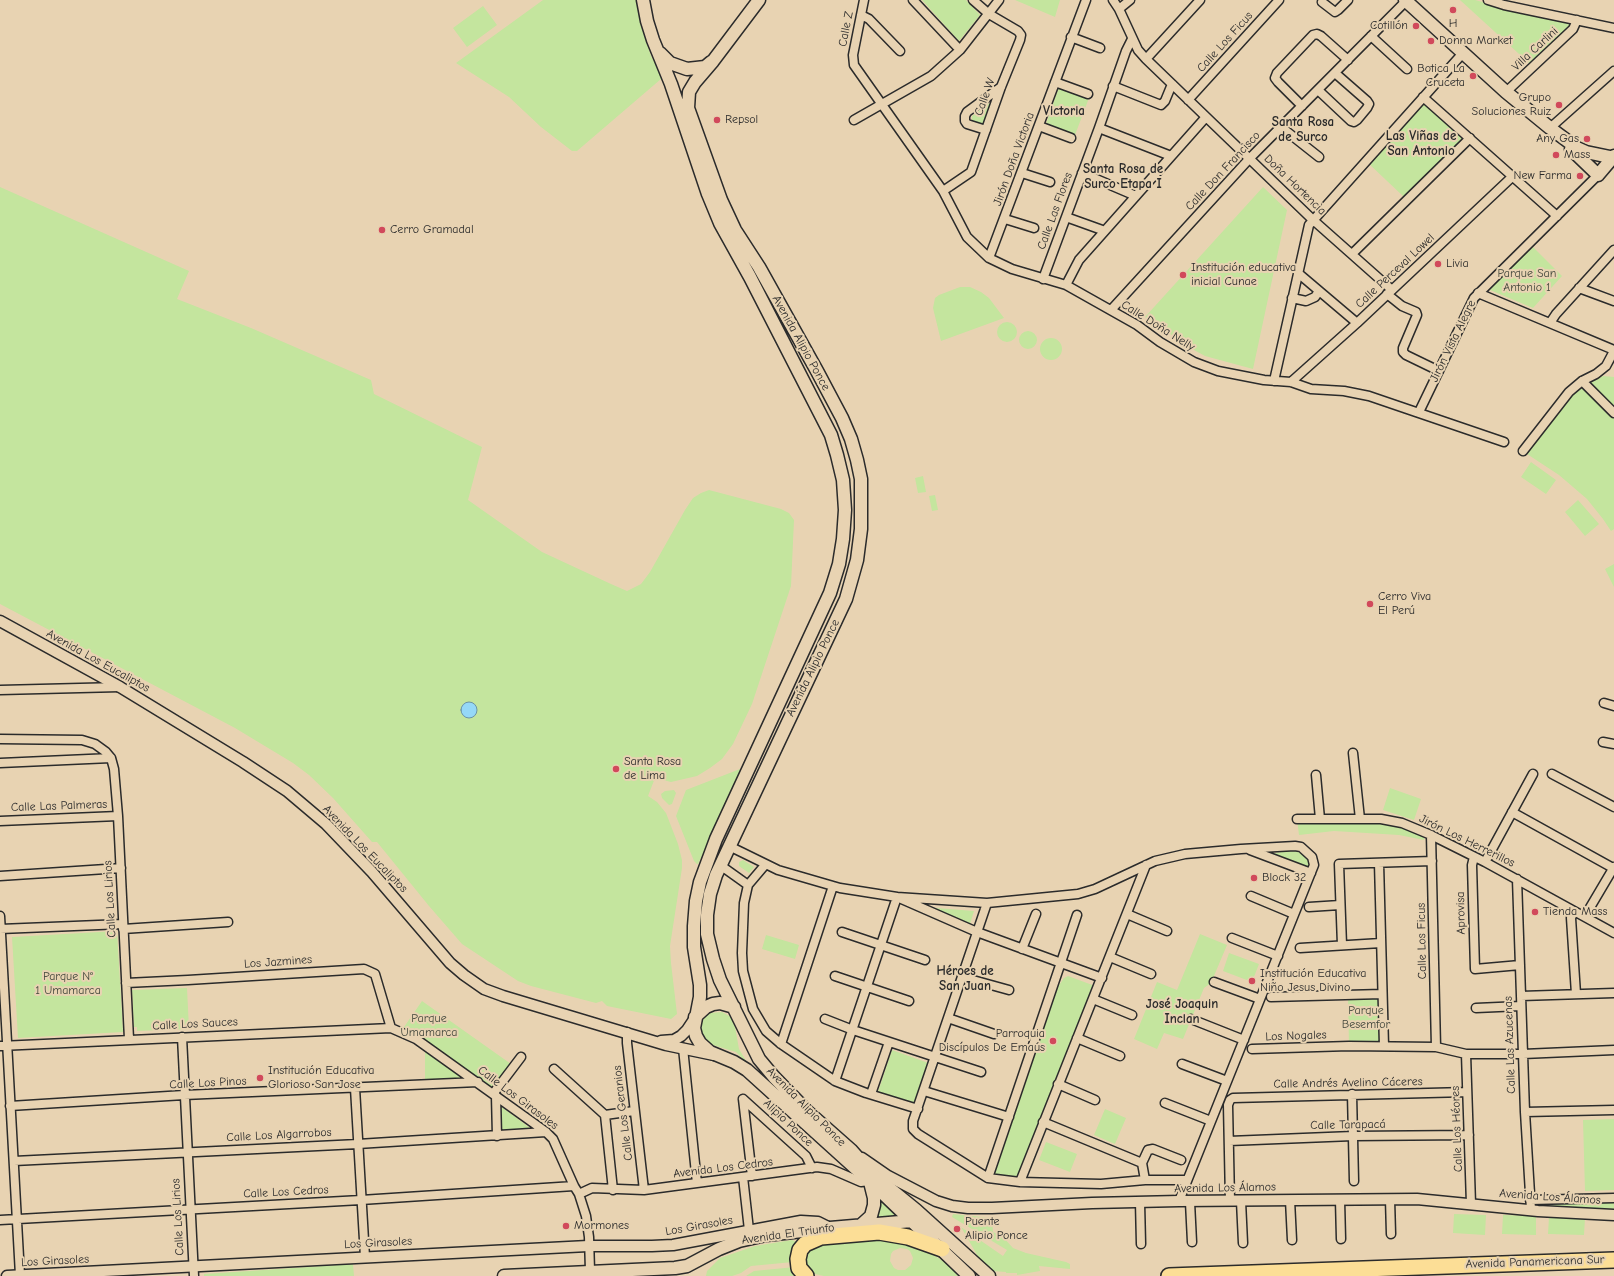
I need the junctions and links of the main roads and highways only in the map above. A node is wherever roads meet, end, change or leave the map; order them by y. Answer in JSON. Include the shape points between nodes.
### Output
{"nodes":[{"id":1,"x":643,"y":0,"type":"edge"},
{"id":2,"x":759,"y":0,"type":"edge"},
{"id":3,"x":1406,"y":0,"type":"edge"},
{"id":4,"x":656,"y":50,"type":"junction"},
{"id":5,"x":713,"y":61,"type":"junction"},
{"id":6,"x":1550,"y":128,"type":"junction"},
{"id":7,"x":1613,"y":157,"type":"edge"},
{"id":8,"x":830,"y":593,"type":"junction"},
{"id":9,"x":846,"y":599,"type":"junction"},
{"id":10,"x":734,"y":1007,"type":"junction"},
{"id":11,"x":695,"y":1017,"type":"junction"},
{"id":12,"x":869,"y":1181,"type":"junction"},
{"id":13,"x":912,"y":1221,"type":"junction"},
{"id":14,"x":861,"y":1225,"type":"junction"},
{"id":15,"x":942,"y":1249,"type":"junction"},
{"id":16,"x":1614,"y":1260,"type":"edge"},
{"id":17,"x":504,"y":1276,"type":"edge"},
{"id":18,"x":806,"y":1276,"type":"edge"},
{"id":19,"x":970,"y":1276,"type":"edge"},
{"id":20,"x":989,"y":1276,"type":"edge"},
{"id":21,"x":1169,"y":1276,"type":"edge"}],
"edges":[{"from":1,"to":4,"type":"main road","name":"Avenida Alipio Ponce"},
{"from":2,"to":5,"type":"main road","name":"Avenida Alipio Ponce"},
{"from":3,"to":6,"type":"main road","via":[[1506,92]]},
{"from":4,"to":5,"type":"main road","via":[[670,64],[687,69],[704,67]]},
{"from":4,"to":8,"type":"main road","name":"Avenida Alipio Ponce","via":[[671,84],[720,223],[820,413],[837,455],[843,480],[844,532],[839,564]]},
{"from":5,"to":9,"type":"main road","name":"Avenida Alipio Ponce","via":[[695,82],[687,100],[708,166],[735,230],[796,332],[842,418],[857,460],[861,479],[861,529],[857,560]]},
{"from":6,"to":7,"type":"main road","via":[[1577,148]]},
{"from":6,"to":7,"type":"main road","via":[[1598,175]]},
{"from":8,"to":9,"type":"main road"},
{"from":8,"to":11,"type":"main road","name":"Avenida Alipio Ponce","via":[[703,870],[694,926],[694,947],[700,985]]},
{"from":9,"to":10,"type":"main road","name":"Avenida Alipio Ponce","via":[[720,865],[710,894],[707,934],[720,980]]},
{"from":10,"to":11,"type":"main road","via":[[713,1004]]},
{"from":10,"to":20,"type":"main road","name":"Avenida Alipio Ponce","via":[[759,1060],[808,1112],[851,1150],[873,1175]]},
{"from":11,"to":12,"type":"main road","name":"Avenida Alipio Ponce","via":[[694,1028],[700,1043],[710,1052],[741,1066]]},
{"from":12,"to":13,"type":"main road","name":"Avenida Alipio Ponce"},
{"from":12,"to":14,"type":"main road","via":[[874,1204],[871,1216]]},
{"from":13,"to":14,"type":"main road","name":"Avenida El Triunfo"},
{"from":13,"to":15,"type":"main road","name":"Avenida Alipio Ponce"},
{"from":14,"to":17,"type":"main road","name":"Avenida El Triunfo","via":[[766,1235],[739,1241],[688,1266],[675,1268]]},
{"from":15,"to":18,"type":"highway","via":[[908,1237],[879,1232],[821,1237],[805,1244],[800,1250],[799,1268]]},
{"from":15,"to":19,"type":"main road","name":"Avenida Alipio Ponce"},
{"from":16,"to":21,"type":"highway","name":"Avenida Panamericana Sur"}]}
